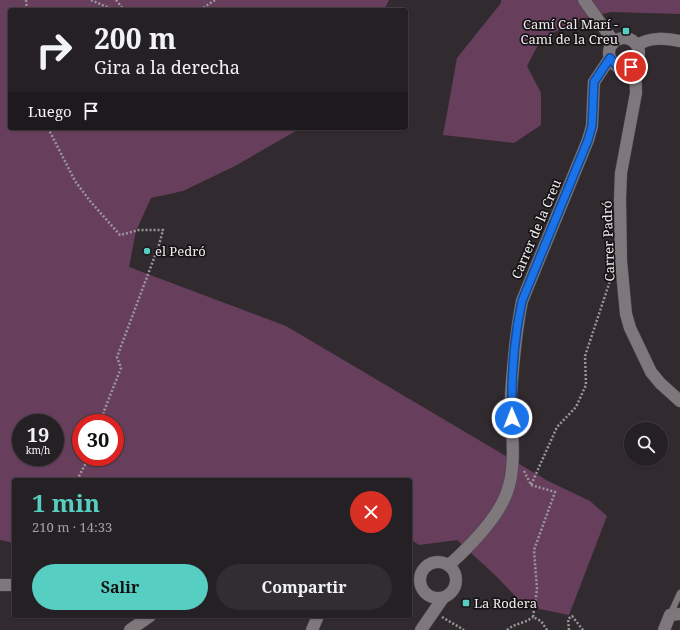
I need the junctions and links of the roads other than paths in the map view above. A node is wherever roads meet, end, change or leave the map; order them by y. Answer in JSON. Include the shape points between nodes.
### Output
{"nodes":[{"id":1,"x":584,"y":0,"type":"edge"},
{"id":2,"x":680,"y":41,"type":"edge"},
{"id":3,"x":614,"y":42,"type":"junction"},
{"id":4,"x":637,"y":45,"type":"junction"},
{"id":5,"x":610,"y":58,"type":"junction"},
{"id":6,"x":635,"y":64,"type":"junction"},
{"id":7,"x":680,"y":402,"type":"edge"},
{"id":8,"x":449,"y":565,"type":"junction"},
{"id":9,"x":0,"y":585,"type":"edge"},
{"id":10,"x":12,"y":585,"type":"edge"},
{"id":11,"x":680,"y":593,"type":"edge"},
{"id":12,"x":443,"y":598,"type":"junction"},
{"id":13,"x":675,"y":614,"type":"edge"},
{"id":14,"x":147,"y":618,"type":"edge"},
{"id":15,"x":317,"y":618,"type":"edge"},
{"id":16,"x":130,"y":630,"type":"edge"},
{"id":17,"x":312,"y":630,"type":"edge"},
{"id":18,"x":421,"y":630,"type":"edge"},
{"id":19,"x":664,"y":630,"type":"edge"}],
"edges":[{"from":1,"to":3,"type":"street"},
{"from":2,"to":4,"type":"street","via":[[653,38]]},
{"from":3,"to":4,"type":"street","via":[[626,38]]},
{"from":3,"to":5,"type":"street"},
{"from":4,"to":6,"type":"street","via":[[640,51]]},
{"from":5,"to":6,"type":"street","via":[[615,65],[622,68]]},
{"from":5,"to":8,"type":"street","name":"Carrer de la Creu","via":[[594,82],[592,126],[588,140],[522,301],[512,395],[512,471],[509,486],[492,517]]},
{"from":6,"to":7,"type":"street","name":"Carrer Padró","via":[[636,93],[620,179],[621,261],[626,314],[651,372]]},
{"from":8,"to":12,"type":"street","via":[[455,573],[455,586]]},
{"from":8,"to":12,"type":"street","via":[[441,562],[428,564],[419,579],[426,595],[437,599]]},
{"from":9,"to":10,"type":"street"},
{"from":11,"to":13,"type":"lane"},
{"from":12,"to":18,"type":"street"},
{"from":13,"to":19,"type":"street"},
{"from":14,"to":16,"type":"street"},
{"from":15,"to":17,"type":"street"}]}
